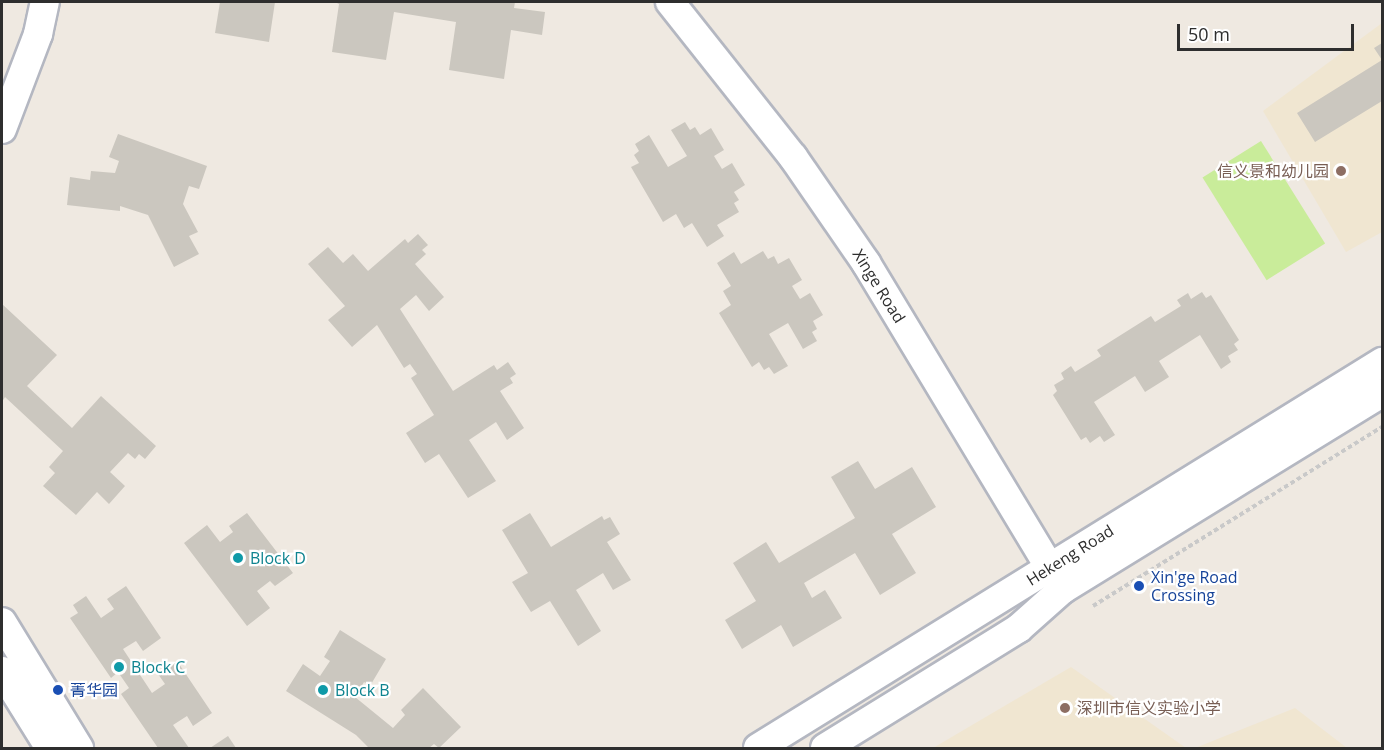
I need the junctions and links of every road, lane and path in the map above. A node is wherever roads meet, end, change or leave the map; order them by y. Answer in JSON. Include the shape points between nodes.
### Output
{"nodes":[{"id":1,"x":45,"y":2,"type":"edge"},
{"id":2,"x":670,"y":2,"type":"edge"},
{"id":3,"x":2,"y":129,"type":"edge"},
{"id":4,"x":1383,"y":362,"type":"edge"},
{"id":5,"x":1383,"y":393,"type":"edge"},
{"id":6,"x":1383,"y":427,"type":"edge"},
{"id":7,"x":1057,"y":578,"type":"junction"},
{"id":8,"x":1093,"y":606,"type":"dead end"},
{"id":9,"x":2,"y":622,"type":"edge"},
{"id":10,"x":2,"y":671,"type":"edge"},
{"id":11,"x":50,"y":748,"type":"edge"},
{"id":12,"x":79,"y":748,"type":"edge"},
{"id":13,"x":758,"y":748,"type":"edge"},
{"id":14,"x":825,"y":748,"type":"edge"}],
"edges":[{"from":1,"to":3,"type":"street","via":[[38,34]]},
{"from":2,"to":7,"type":"street","name":"Xinge Road","via":[[793,157],[866,263]]},
{"from":4,"to":7,"type":"street","name":"Hekeng Road"},
{"from":5,"to":7,"type":"street","name":"Hekeng Road"},
{"from":6,"to":8,"type":"path"},
{"from":7,"to":13,"type":"street","name":"Hekeng Road"},
{"from":7,"to":14,"type":"street","name":"Hekeng Road","via":[[1019,628]]},
{"from":9,"to":12,"type":"street"},
{"from":10,"to":11,"type":"street"}]}
